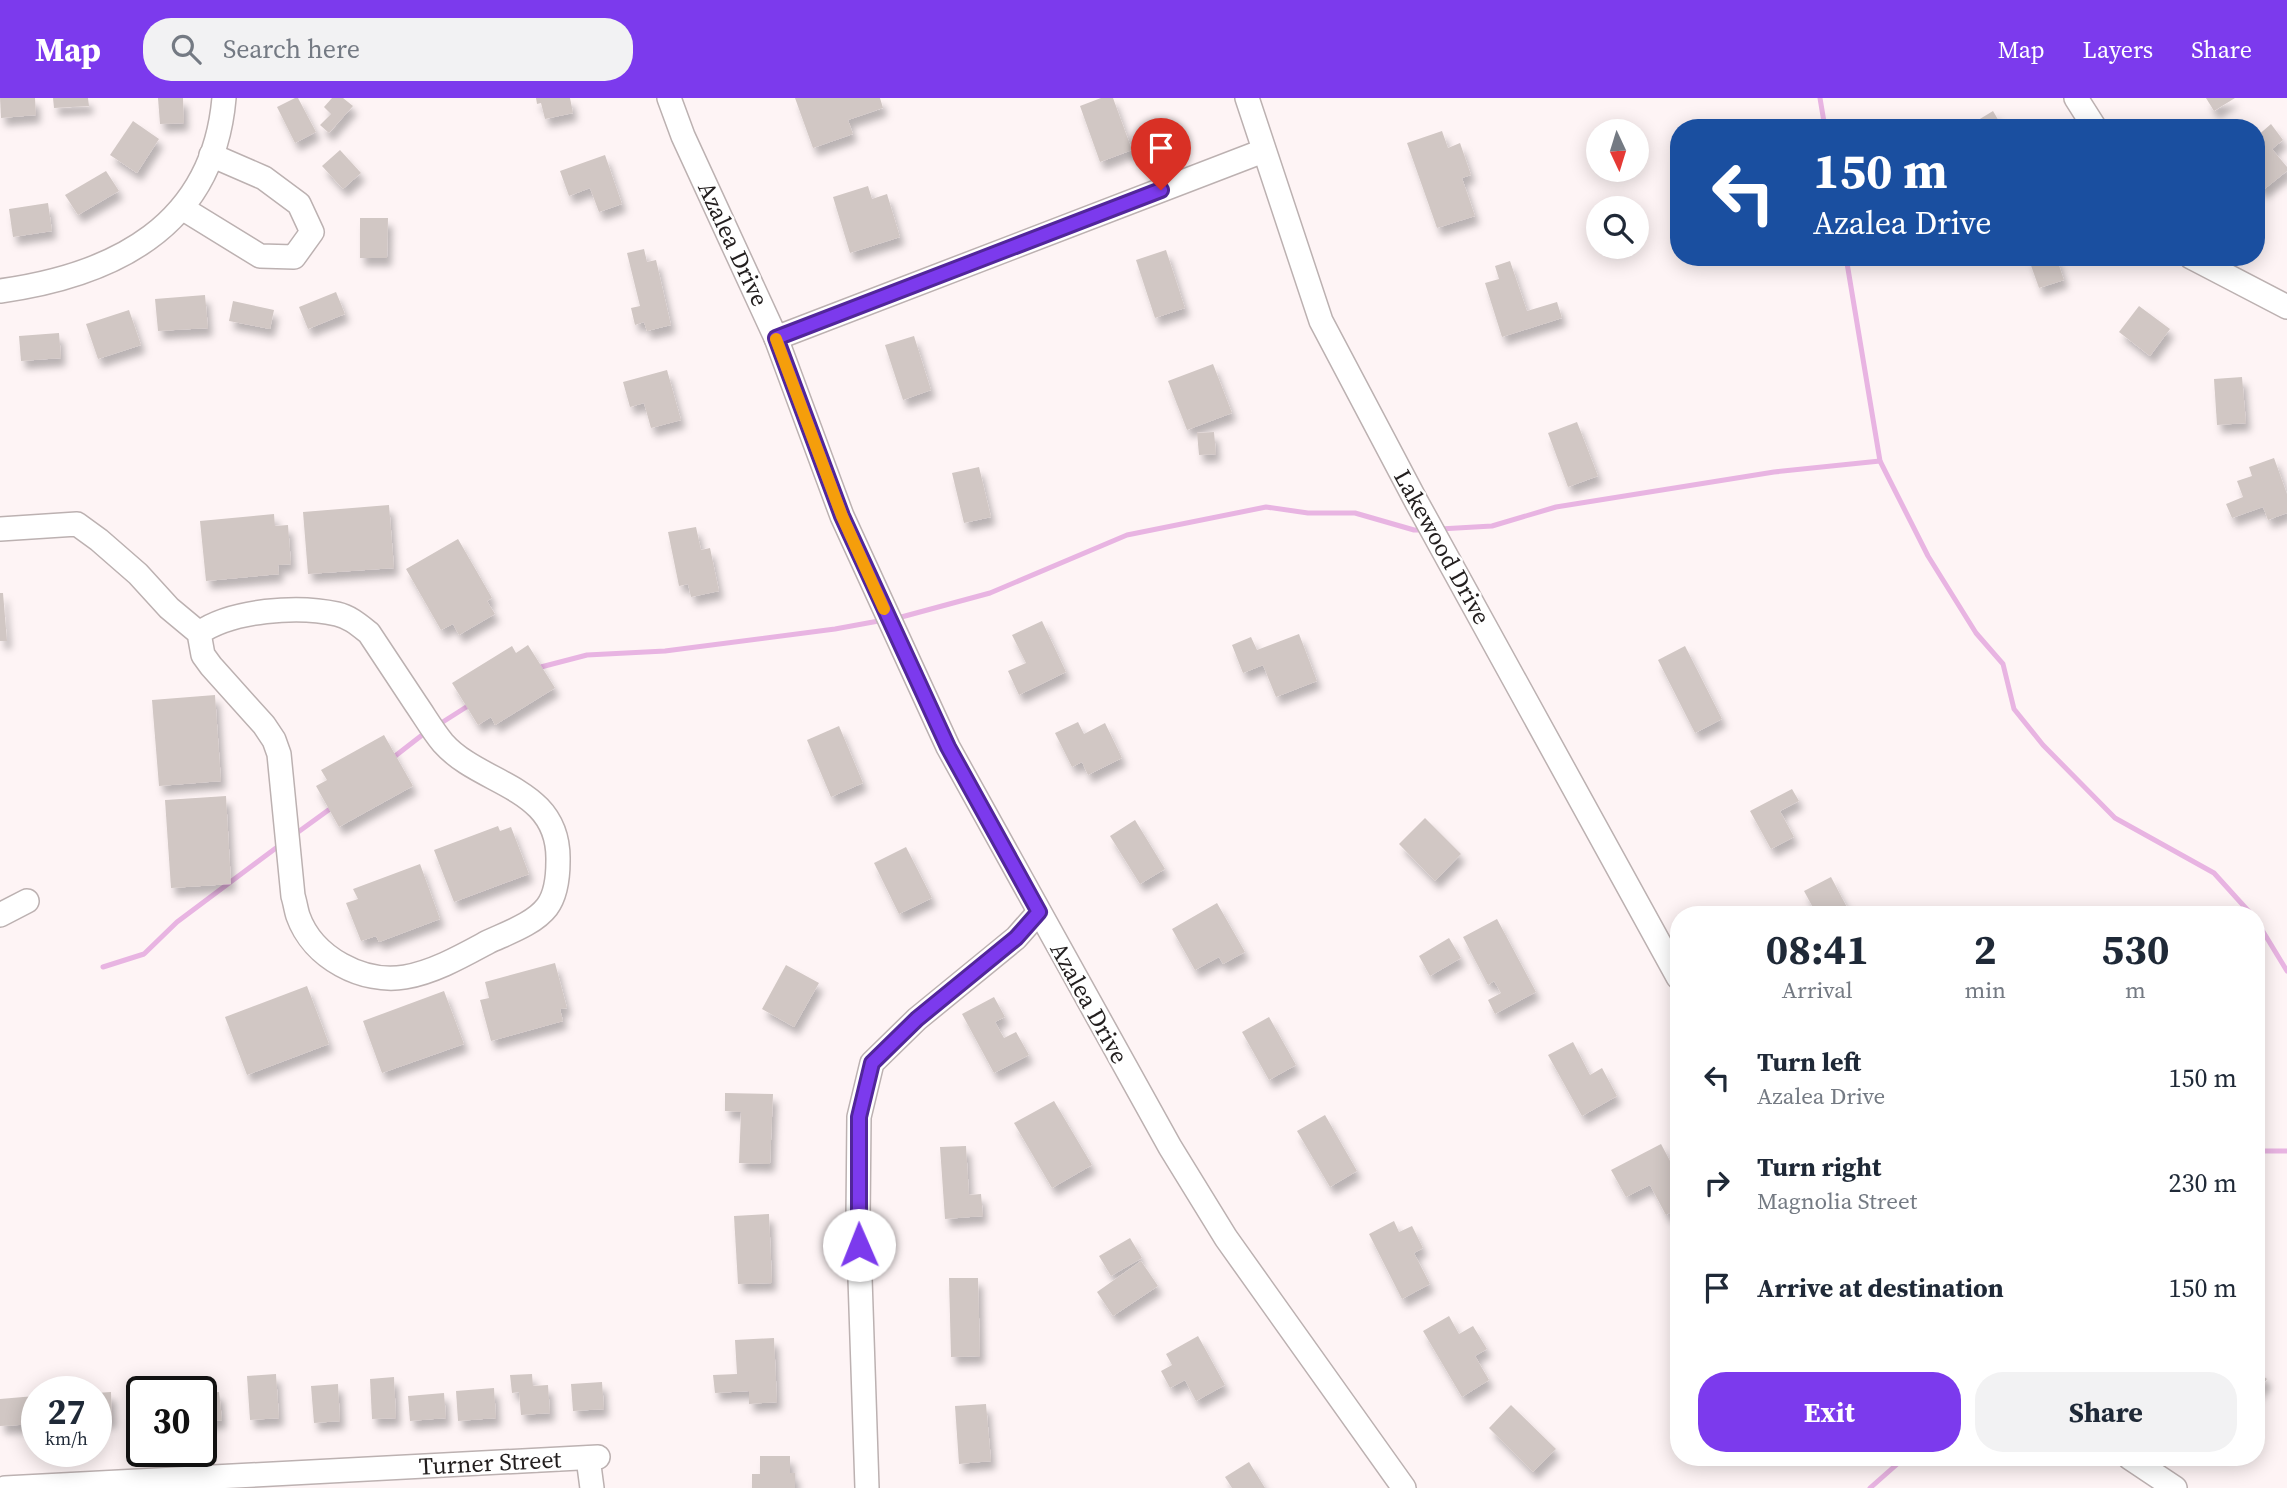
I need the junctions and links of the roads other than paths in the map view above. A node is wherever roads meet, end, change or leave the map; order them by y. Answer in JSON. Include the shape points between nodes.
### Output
{"nodes":[{"id":1,"x":224,"y":98,"type":"edge"},
{"id":2,"x":669,"y":98,"type":"edge"},
{"id":3,"x":1247,"y":98,"type":"edge"},
{"id":4,"x":2076,"y":98,"type":"edge"},
{"id":5,"x":2089,"y":119,"type":"edge"},
{"id":6,"x":1264,"y":151,"type":"junction"},
{"id":7,"x":211,"y":155,"type":"junction"},
{"id":8,"x":182,"y":208,"type":"junction"},
{"id":9,"x":2209,"y":266,"type":"edge"},
{"id":10,"x":0,"y":291,"type":"edge"},
{"id":11,"x":2287,"y":307,"type":"edge"},
{"id":12,"x":776,"y":338,"type":"junction"},
{"id":13,"x":0,"y":529,"type":"edge"},
{"id":14,"x":199,"y":633,"type":"junction"},
{"id":15,"x":27,"y":901,"type":"dead end"},
{"id":16,"x":1039,"y":912,"type":"junction"},
{"id":17,"x":0,"y":915,"type":"edge"},
{"id":18,"x":1670,"y":962,"type":"edge"},
{"id":19,"x":2142,"y":1466,"type":"edge"},
{"id":20,"x":62,"y":1487,"type":"edge"},
{"id":21,"x":5,"y":1488,"type":"edge"},
{"id":22,"x":592,"y":1488,"type":"edge"},
{"id":23,"x":867,"y":1488,"type":"edge"},
{"id":24,"x":1404,"y":1488,"type":"edge"},
{"id":25,"x":2175,"y":1488,"type":"edge"}],
"edges":[{"from":1,"to":7,"type":"street"},
{"from":2,"to":12,"type":"street","name":"Azalea Drive"},
{"from":3,"to":6,"type":"street","name":"Lakewood Drive"},
{"from":4,"to":5,"type":"street"},
{"from":6,"to":12,"type":"street"},
{"from":6,"to":18,"type":"street","name":"Lakewood Drive","via":[[1321,321]]},
{"from":7,"to":8,"type":"street"},
{"from":7,"to":8,"type":"street","via":[[264,178],[299,204],[312,232],[294,257],[260,256]]},
{"from":8,"to":10,"type":"street","via":[[133,249],[94,269],[50,283]]},
{"from":9,"to":11,"type":"street"},
{"from":12,"to":16,"type":"street","name":"Azalea Drive","via":[[847,528],[948,747]]},
{"from":13,"to":14,"type":"street","via":[[77,524]]},
{"from":14,"to":14,"type":"street","via":[[211,666],[274,740],[281,765],[298,917],[305,931],[334,960],[376,977],[418,974],[530,921],[548,905],[558,858],[554,829],[547,818],[502,780],[444,744],[369,633],[356,622],[338,614],[292,611],[245,615],[212,624]]},
{"from":15,"to":17,"type":"street"},
{"from":16,"to":23,"type":"street","via":[[1016,938],[917,1019],[872,1063],[859,1117]]},
{"from":16,"to":24,"type":"street","name":"Azalea Drive","via":[[1226,1238]]},
{"from":19,"to":25,"type":"street"},
{"from":20,"to":21,"type":"street","name":"Turner Street"},
{"from":20,"to":22,"type":"street","name":"Turner Street","via":[[593,1457]]}]}
